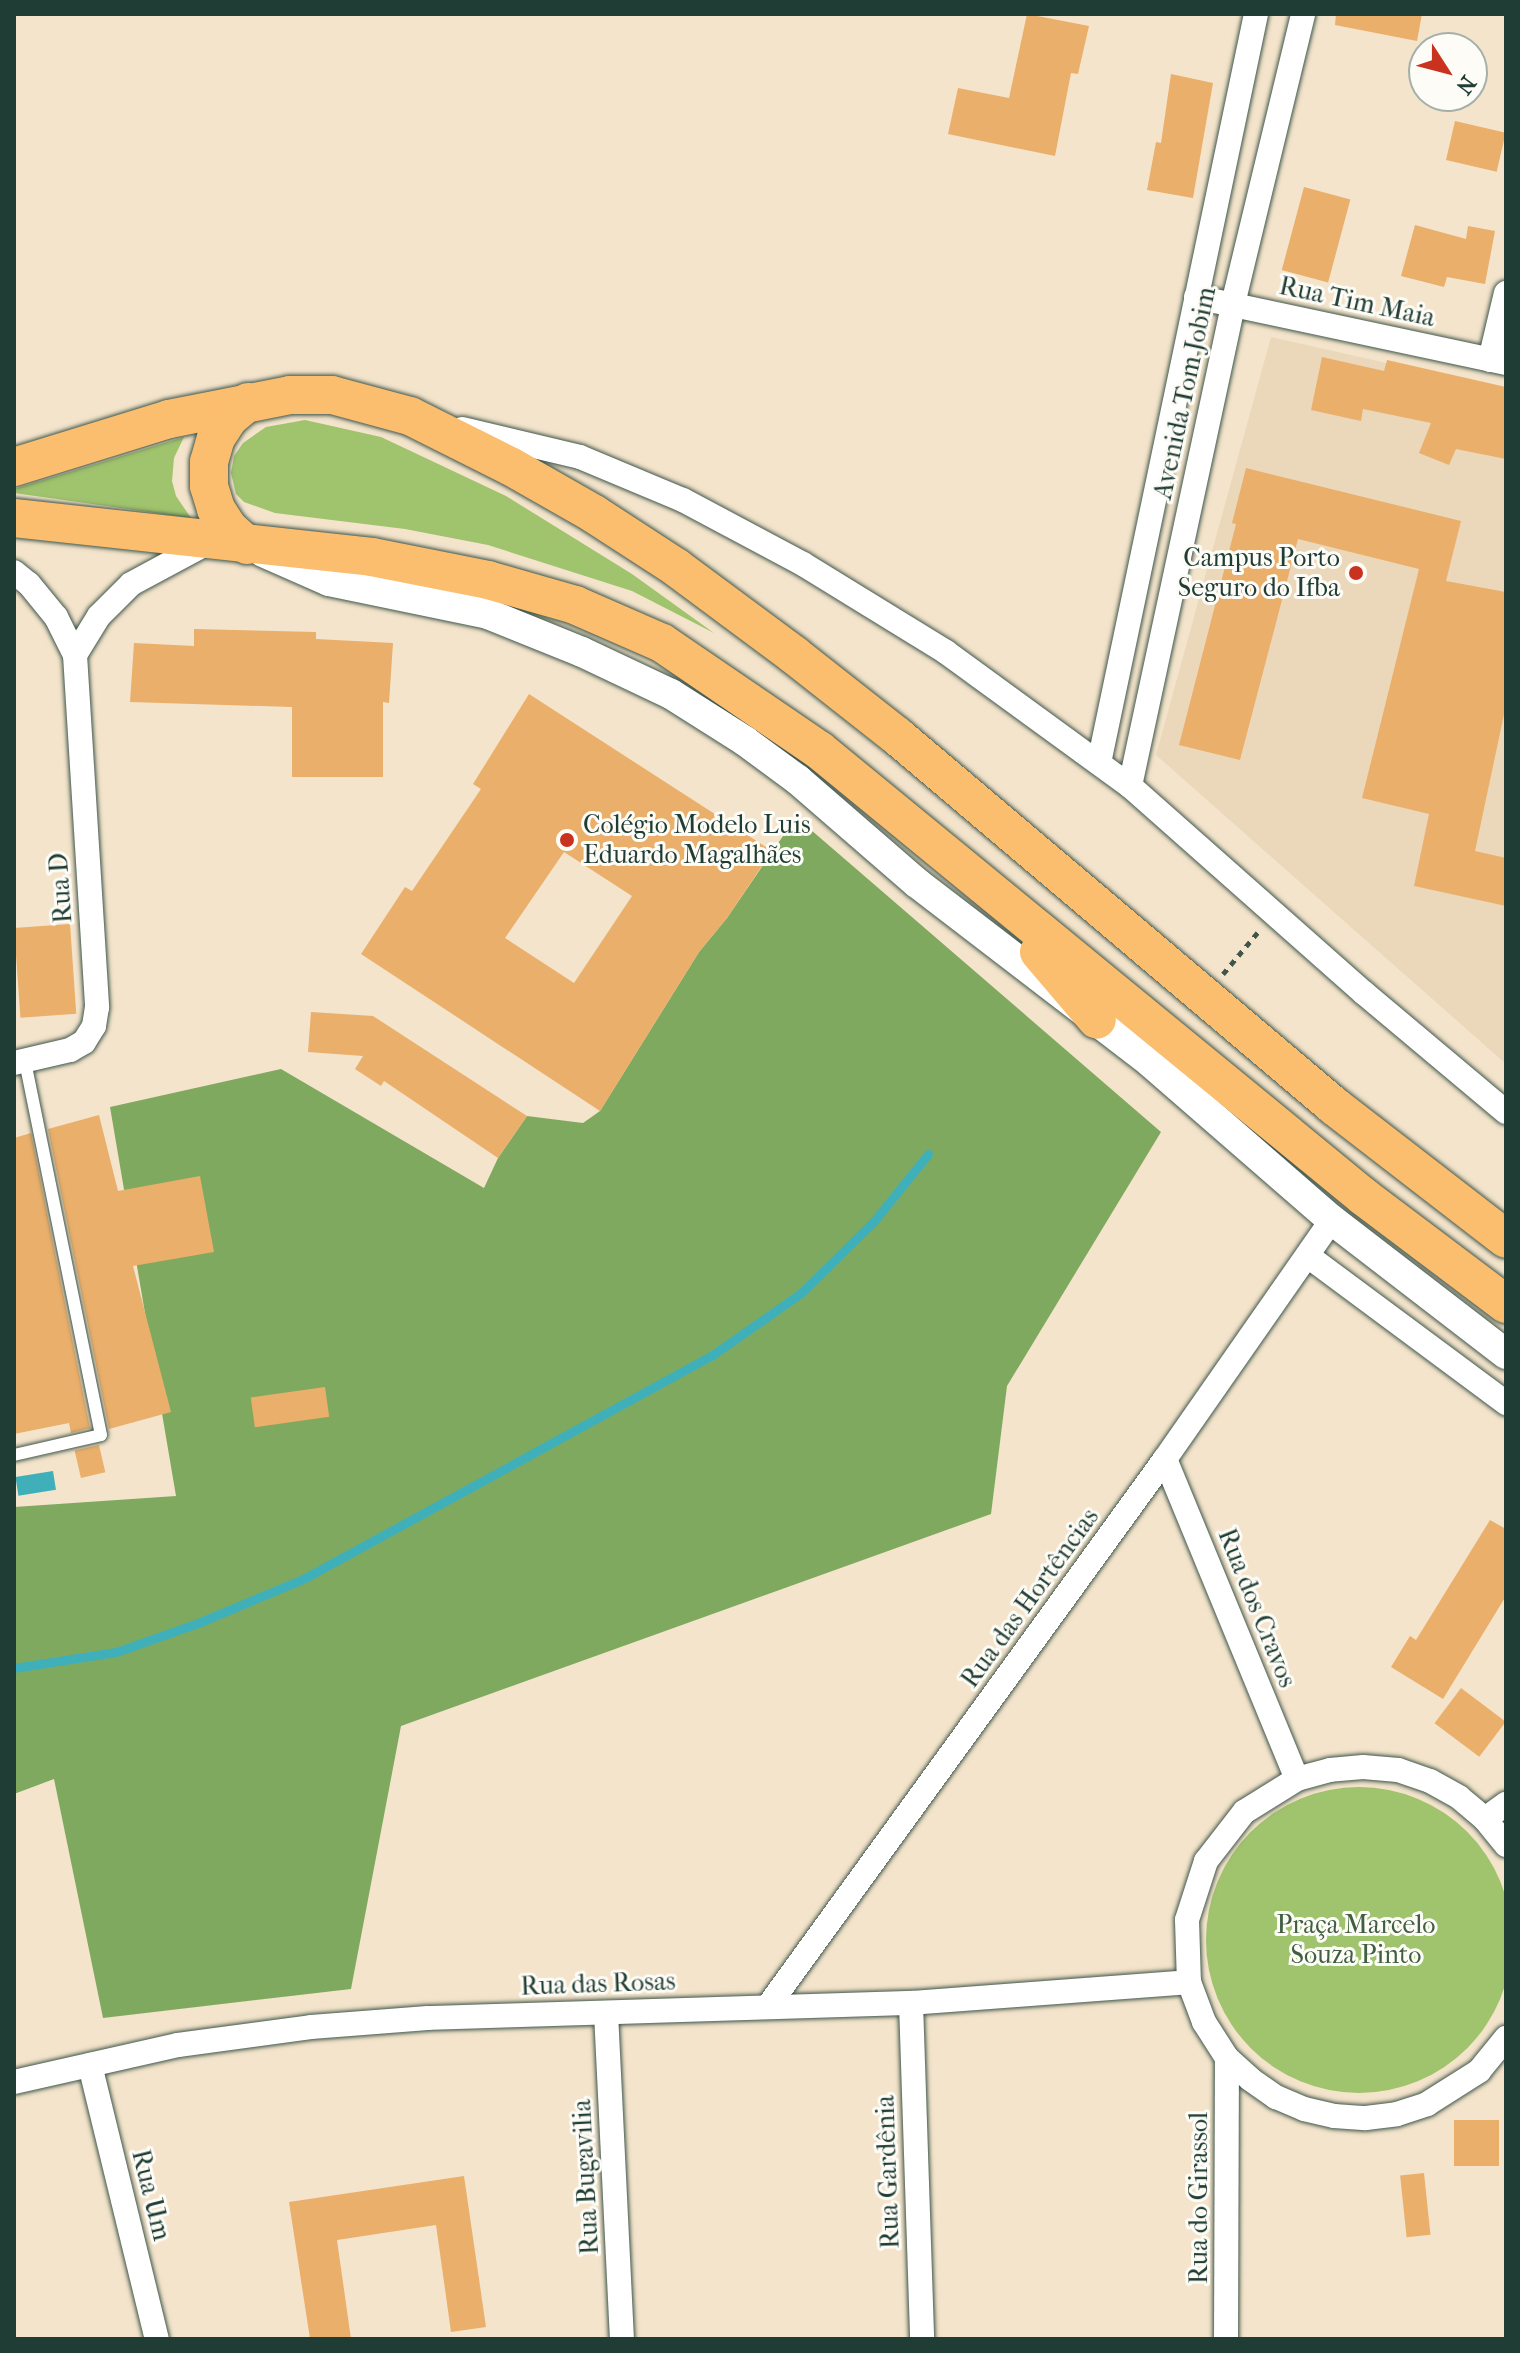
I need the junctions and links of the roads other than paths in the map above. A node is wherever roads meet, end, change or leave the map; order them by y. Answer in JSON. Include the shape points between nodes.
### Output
{"nodes":[{"id":1,"x":1256,"y":14,"type":"edge"},
{"id":2,"x":1303,"y":14,"type":"edge"},
{"id":3,"x":1506,"y":293,"type":"edge"},
{"id":4,"x":1196,"y":297,"type":"junction"},
{"id":5,"x":1233,"y":304,"type":"junction"},
{"id":6,"x":1498,"y":362,"type":"edge"},
{"id":7,"x":248,"y":402,"type":"junction"},
{"id":8,"x":410,"y":416,"type":"junction"},
{"id":9,"x":14,"y":467,"type":"edge"},
{"id":10,"x":14,"y":518,"type":"edge"},
{"id":11,"x":229,"y":543,"type":"junction"},
{"id":12,"x":14,"y":572,"type":"edge"},
{"id":13,"x":75,"y":655,"type":"junction"},
{"id":14,"x":1099,"y":763,"type":"junction"},
{"id":15,"x":1130,"y":786,"type":"junction"},
{"id":16,"x":973,"y":873,"type":"junction"},
{"id":17,"x":1097,"y":1020,"type":"junction"},
{"id":18,"x":19,"y":1062,"type":"edge"},
{"id":19,"x":1506,"y":1112,"type":"edge"},
{"id":20,"x":1332,"y":1220,"type":"junction"},
{"id":21,"x":1506,"y":1239,"type":"edge"},
{"id":22,"x":1308,"y":1256,"type":"junction"},
{"id":23,"x":1506,"y":1304,"type":"edge"},
{"id":24,"x":1506,"y":1354,"type":"edge"},
{"id":25,"x":1506,"y":1403,"type":"edge"},
{"id":26,"x":14,"y":1455,"type":"edge"},
{"id":27,"x":1165,"y":1459,"type":"junction"},
{"id":28,"x":1297,"y":1779,"type":"junction"},
{"id":29,"x":1506,"y":1804,"type":"edge"},
{"id":30,"x":1485,"y":1819,"type":"junction"},
{"id":31,"x":1506,"y":1845,"type":"edge"},
{"id":32,"x":1189,"y":1982,"type":"junction"},
{"id":33,"x":911,"y":2003,"type":"junction"},
{"id":34,"x":769,"y":2005,"type":"junction"},
{"id":35,"x":606,"y":2013,"type":"junction"},
{"id":36,"x":1506,"y":2038,"type":"edge"},
{"id":37,"x":1227,"y":2058,"type":"junction"},
{"id":38,"x":90,"y":2065,"type":"junction"},
{"id":39,"x":14,"y":2082,"type":"edge"},
{"id":40,"x":157,"y":2339,"type":"edge"},
{"id":41,"x":622,"y":2339,"type":"edge"},
{"id":42,"x":922,"y":2339,"type":"edge"},
{"id":43,"x":1226,"y":2339,"type":"edge"}],
"edges":[{"from":1,"to":4,"type":"street","name":"Avenida Tom Jobim"},
{"from":2,"to":5,"type":"street","name":"Avenida Tom Jobim"},
{"from":3,"to":6,"type":"street"},
{"from":4,"to":5,"type":"street","name":"Rua Tim Maia"},
{"from":4,"to":14,"type":"street","name":"Avenida Tom Jobim"},
{"from":5,"to":6,"type":"street","name":"Rua Tim Maia"},
{"from":5,"to":15,"type":"street","name":"Avenida Tom Jobim"},
{"from":7,"to":8,"type":"main road","via":[[332,395]]},
{"from":7,"to":9,"type":"main road","via":[[169,419]]},
{"from":7,"to":11,"type":"main road","via":[[229,418],[209,462],[209,486],[229,529]]},
{"from":8,"to":14,"type":"street","via":[[580,457],[683,500],[803,564],[946,652]]},
{"from":8,"to":21,"type":"main road","via":[[594,514],[794,655],[909,745],[1334,1106]]},
{"from":10,"to":11,"type":"main road"},
{"from":11,"to":13,"type":"street","via":[[131,584],[99,616]]},
{"from":11,"to":16,"type":"main road","via":[[372,557],[488,580],[575,605],[662,643],[819,750]]},
{"from":11,"to":17,"type":"street","via":[[329,581],[488,614],[671,694],[798,780],[917,883]]},
{"from":12,"to":13,"type":"street","name":"Rua D","via":[[56,617]]},
{"from":13,"to":18,"type":"street","name":"Rua D","via":[[97,1007],[84,1042]]},
{"from":14,"to":15,"type":"street"},
{"from":15,"to":19,"type":"street"},
{"from":16,"to":17,"type":"main road"},
{"from":16,"to":23,"type":"main road","via":[[1364,1197]]},
{"from":17,"to":20,"type":"street"},
{"from":18,"to":26,"type":"lane","via":[[101,1435]]},
{"from":20,"to":22,"type":"street","name":"Rua das Hortências"},
{"from":20,"to":24,"type":"street"},
{"from":22,"to":25,"type":"street"},
{"from":22,"to":27,"type":"street","name":"Rua das Hortências"},
{"from":27,"to":28,"type":"street","name":"Rua dos Cravos"},
{"from":27,"to":34,"type":"street","name":"Rua das Hortências"},
{"from":28,"to":30,"type":"street","via":[[1363,1767],[1398,1770],[1459,1797]]},
{"from":28,"to":32,"type":"street","via":[[1244,1812],[1206,1861],[1187,1920]]},
{"from":29,"to":30,"type":"street"},
{"from":30,"to":31,"type":"street"},
{"from":32,"to":33,"type":"street","name":"Rua das Rosas"},
{"from":32,"to":37,"type":"street","via":[[1204,2022]]},
{"from":33,"to":34,"type":"street","name":"Rua das Rosas"},
{"from":33,"to":42,"type":"street","name":"Rua Gardênia"},
{"from":34,"to":35,"type":"street","name":"Rua das Rosas"},
{"from":35,"to":38,"type":"street","name":"Rua das Rosas","via":[[311,2027],[178,2045]]},
{"from":35,"to":41,"type":"street","name":"Rua Bugavilia"},
{"from":36,"to":37,"type":"street","via":[[1455,2090],[1397,2114],[1366,2118],[1319,2113],[1276,2097]]},
{"from":37,"to":43,"type":"street","name":"Rua do Girassol"},
{"from":38,"to":39,"type":"street","name":"Rua das Rosas"},
{"from":38,"to":40,"type":"street","name":"Rua Um"}]}
